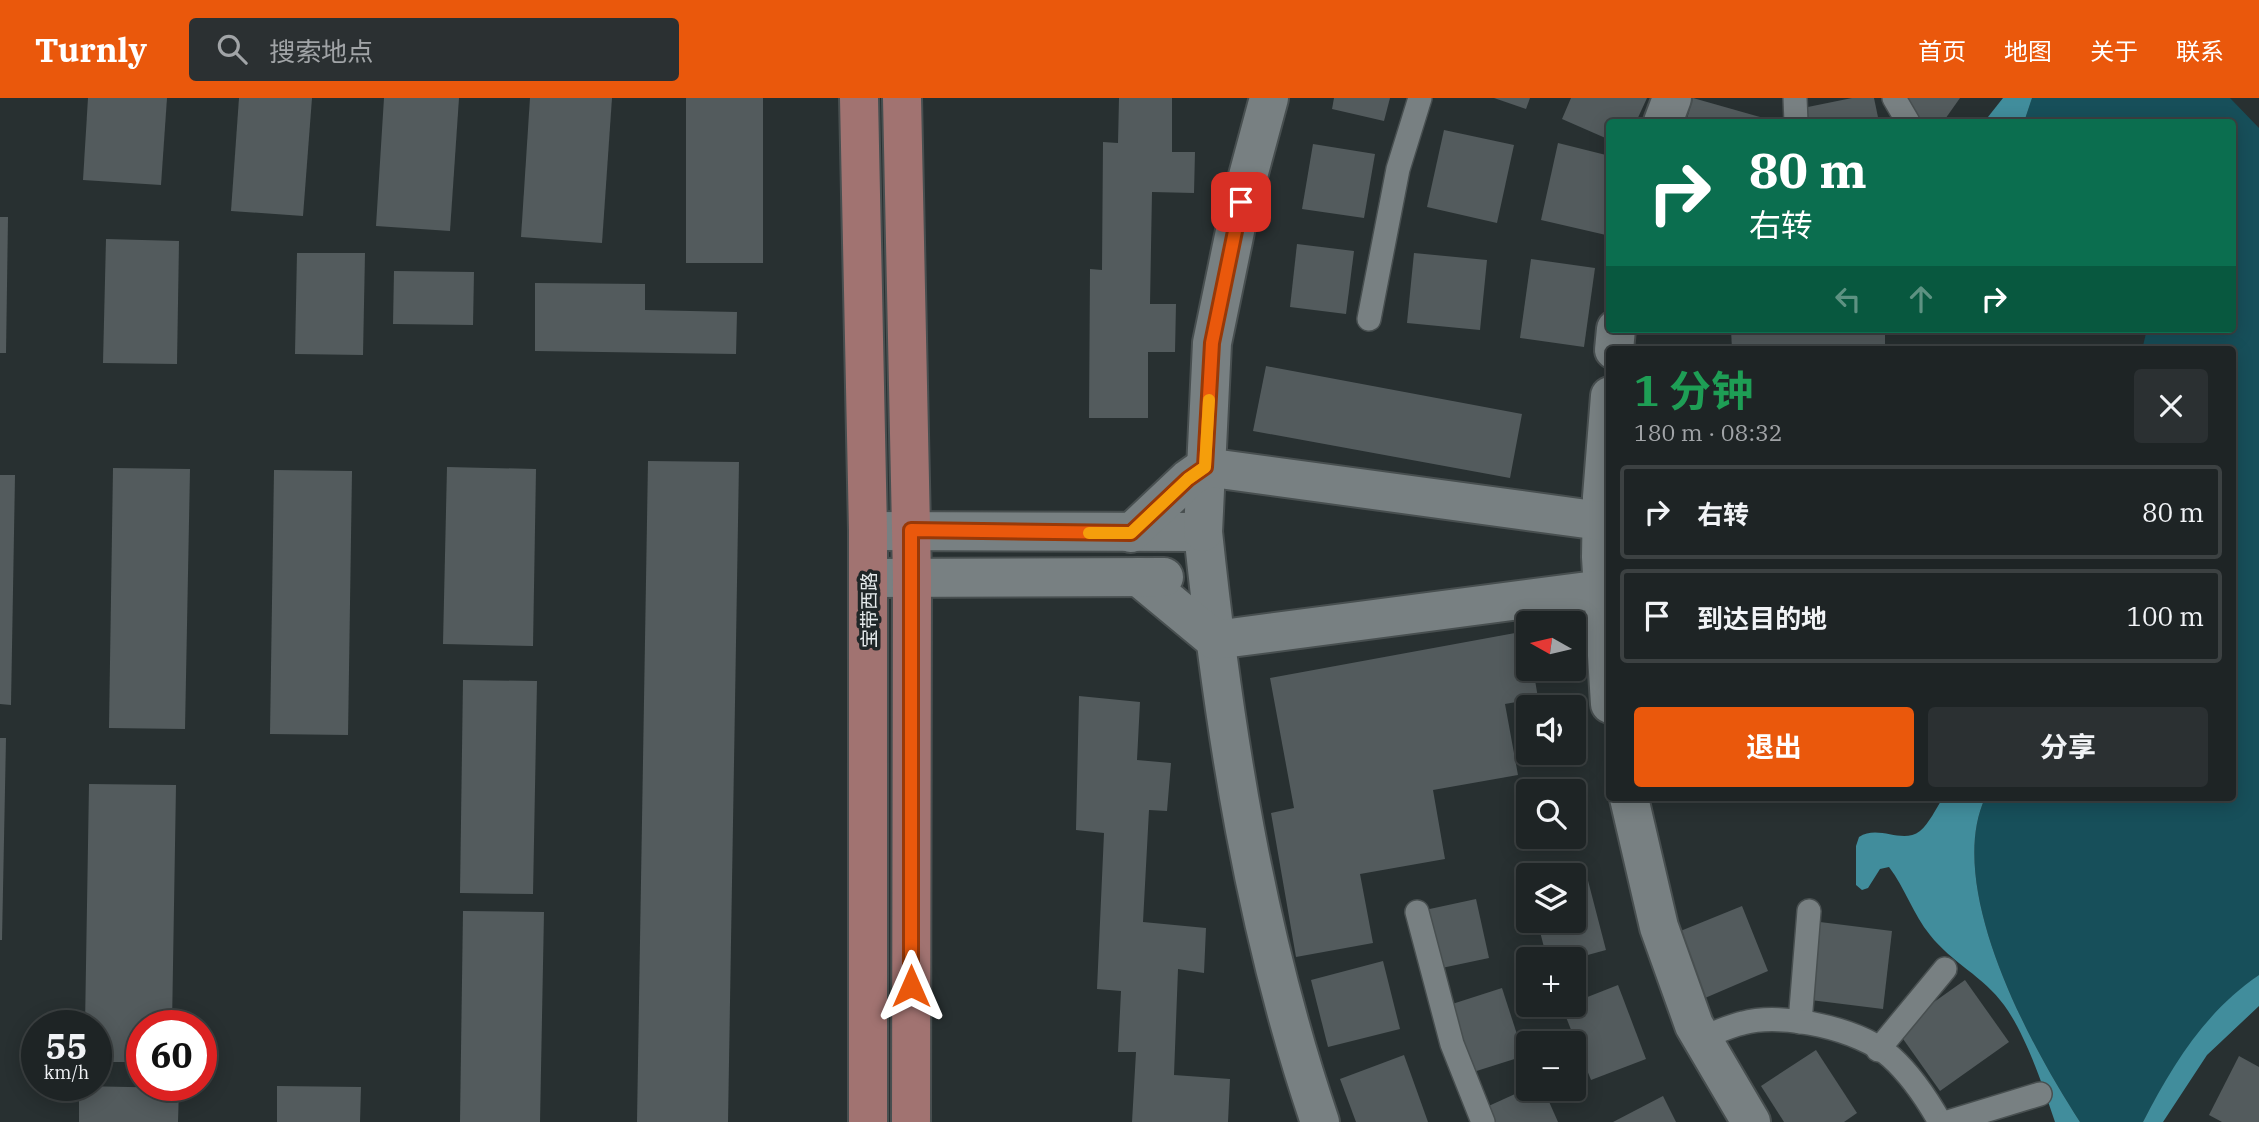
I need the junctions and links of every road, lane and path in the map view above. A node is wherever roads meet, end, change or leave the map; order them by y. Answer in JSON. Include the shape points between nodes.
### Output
{"nodes":[{"id":1,"x":859,"y":98,"type":"edge"},
{"id":2,"x":902,"y":98,"type":"edge"},
{"id":3,"x":1269,"y":98,"type":"edge"},
{"id":4,"x":1420,"y":98,"type":"edge"},
{"id":5,"x":1672,"y":98,"type":"edge"},
{"id":6,"x":1795,"y":98,"type":"edge"},
{"id":7,"x":1894,"y":98,"type":"edge"},
{"id":8,"x":1664,"y":119,"type":"edge"},
{"id":9,"x":1796,"y":119,"type":"edge"},
{"id":10,"x":1906,"y":119,"type":"edge"},
{"id":11,"x":1369,"y":319,"type":"dead end"},
{"id":12,"x":1606,"y":452,"type":"edge"},
{"id":13,"x":1205,"y":467,"type":"junction"},
{"id":14,"x":1601,"y":521,"type":"junction"},
{"id":15,"x":911,"y":530,"type":"junction"},
{"id":16,"x":868,"y":531,"type":"junction"},
{"id":17,"x":1203,"y":531,"type":"junction"},
{"id":18,"x":1131,"y":533,"type":"junction"},
{"id":19,"x":912,"y":577,"type":"junction"},
{"id":20,"x":1139,"y":577,"type":"junction"},
{"id":21,"x":869,"y":578,"type":"junction"},
{"id":22,"x":1208,"y":578,"type":"junction"},
{"id":23,"x":1603,"y":589,"type":"junction"},
{"id":24,"x":1606,"y":638,"type":"edge"},
{"id":25,"x":1215,"y":640,"type":"junction"},
{"id":26,"x":1630,"y":801,"type":"edge"},
{"id":27,"x":1810,"y":911,"type":"dead end"},
{"id":28,"x":1417,"y":912,"type":"dead end"},
{"id":29,"x":1945,"y":969,"type":"dead end"},
{"id":30,"x":1800,"y":1022,"type":"junction"},
{"id":31,"x":1702,"y":1038,"type":"junction"},
{"id":32,"x":1878,"y":1050,"type":"junction"},
{"id":33,"x":2040,"y":1094,"type":"dead end"},
{"id":34,"x":868,"y":1122,"type":"edge"},
{"id":35,"x":911,"y":1122,"type":"edge"},
{"id":36,"x":1320,"y":1122,"type":"edge"},
{"id":37,"x":1483,"y":1122,"type":"edge"},
{"id":38,"x":1751,"y":1122,"type":"edge"},
{"id":39,"x":1940,"y":1122,"type":"edge"},
{"id":40,"x":1948,"y":1122,"type":"edge"}],
"edges":[{"from":1,"to":16,"type":"main road","name":"宝带西路"},
{"from":2,"to":15,"type":"main road"},
{"from":3,"to":13,"type":"street","via":[[1241,202],[1212,343]]},
{"from":4,"to":11,"type":"lane","via":[[1398,169]]},
{"from":5,"to":8,"type":"street"},
{"from":6,"to":9,"type":"lane"},
{"from":7,"to":10,"type":"lane"},
{"from":12,"to":14,"type":"street"},
{"from":13,"to":14,"type":"street"},
{"from":13,"to":17,"type":"street"},
{"from":13,"to":18,"type":"street"},
{"from":14,"to":23,"type":"street"},
{"from":15,"to":16,"type":"street"},
{"from":15,"to":18,"type":"street"},
{"from":15,"to":19,"type":"main road"},
{"from":16,"to":21,"type":"main road","name":"宝带西路"},
{"from":17,"to":18,"type":"street"},
{"from":17,"to":22,"type":"street"},
{"from":19,"to":20,"type":"street"},
{"from":19,"to":21,"type":"street"},
{"from":19,"to":35,"type":"main road"},
{"from":20,"to":22,"type":"street"},
{"from":20,"to":25,"type":"street"},
{"from":21,"to":34,"type":"main road","name":"宝带西路"},
{"from":22,"to":25,"type":"street"},
{"from":23,"to":24,"type":"street"},
{"from":23,"to":25,"type":"street"},
{"from":25,"to":36,"type":"street","via":[[1238,792],[1264,916],[1298,1058]]},
{"from":26,"to":31,"type":"street","via":[[1659,927]]},
{"from":27,"to":30,"type":"lane"},
{"from":28,"to":37,"type":"lane","via":[[1452,1044]]},
{"from":29,"to":32,"type":"lane"},
{"from":30,"to":31,"type":"lane","via":[[1743,1022]]},
{"from":30,"to":32,"type":"lane","via":[[1840,1030]]},
{"from":31,"to":38,"type":"street"},
{"from":32,"to":39,"type":"lane","via":[[1890,1056]]},
{"from":33,"to":40,"type":"lane"}]}
